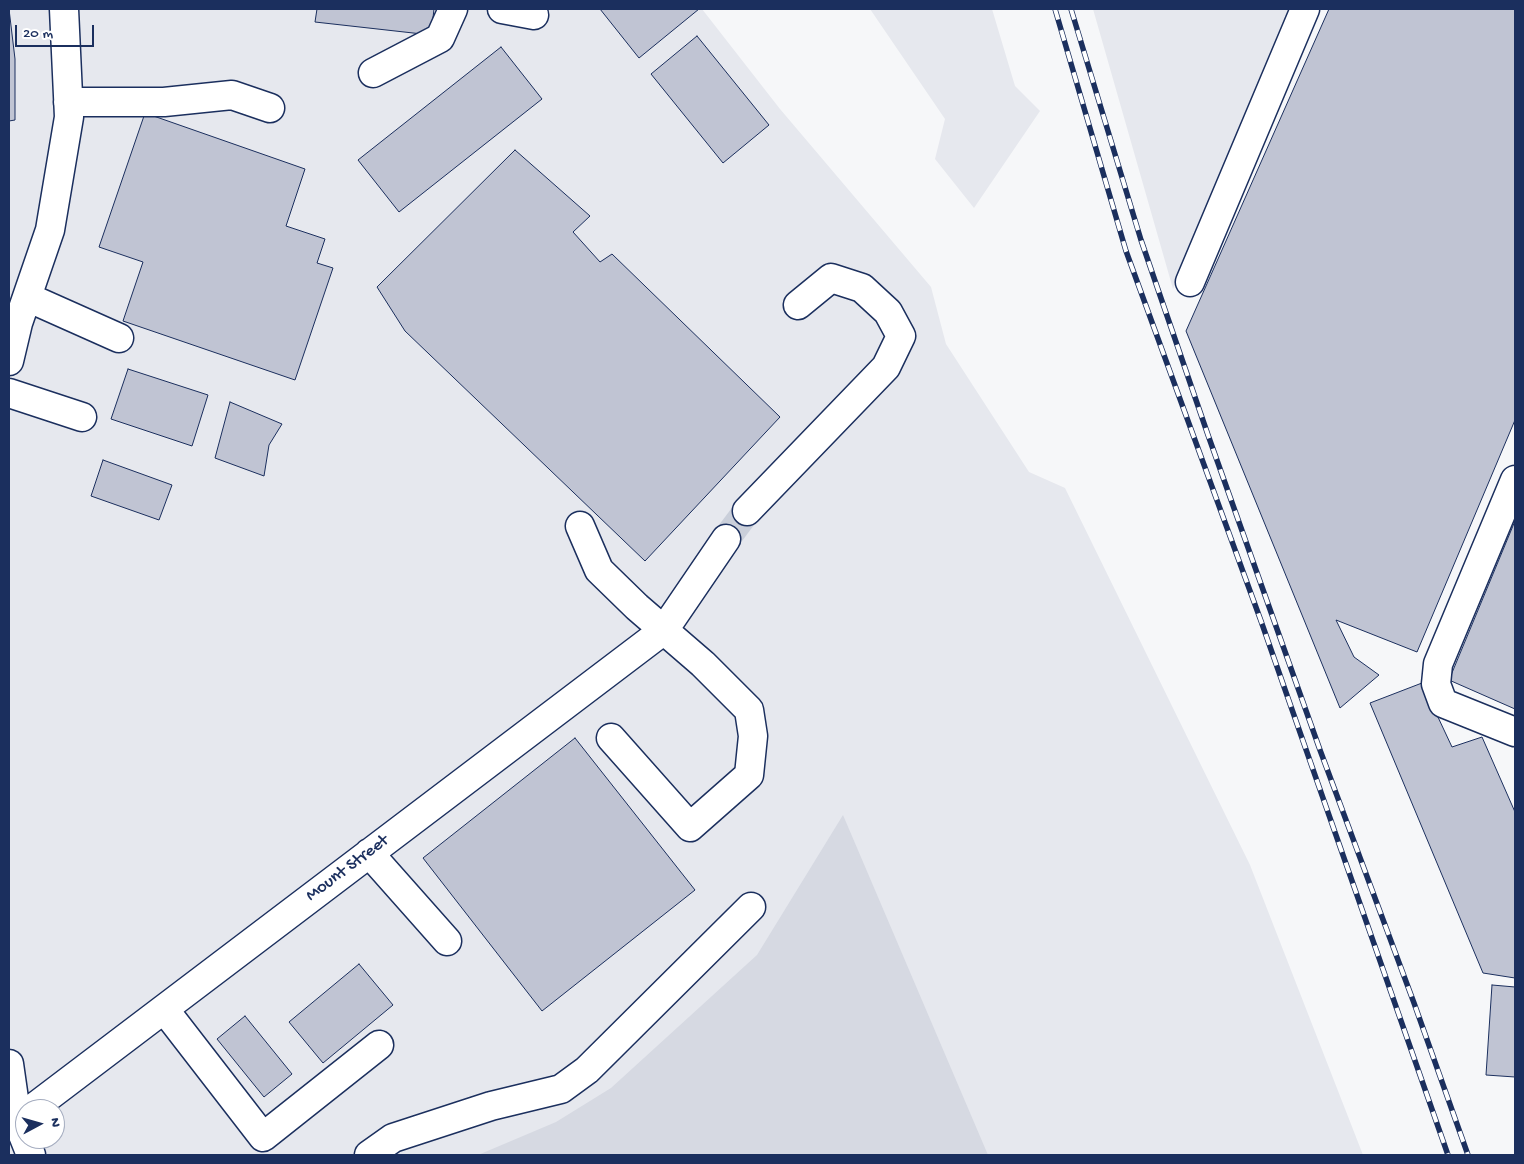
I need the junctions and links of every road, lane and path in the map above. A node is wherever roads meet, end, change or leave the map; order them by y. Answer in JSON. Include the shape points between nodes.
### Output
{"nodes":[{"id":1,"x":64,"y":9,"type":"edge"},
{"id":2,"x":453,"y":9,"type":"edge"},
{"id":3,"x":502,"y":9,"type":"edge"},
{"id":4,"x":1304,"y":9,"type":"edge"},
{"id":5,"x":534,"y":15,"type":"dead end"},
{"id":6,"x":373,"y":73,"type":"dead end"},
{"id":7,"x":68,"y":102,"type":"junction"},
{"id":8,"x":270,"y":108,"type":"dead end"},
{"id":9,"x":1190,"y":282,"type":"dead end"},
{"id":10,"x":27,"y":297,"type":"junction"},
{"id":11,"x":798,"y":304,"type":"dead end"},
{"id":12,"x":120,"y":338,"type":"dead end"},
{"id":13,"x":9,"y":361,"type":"edge"},
{"id":14,"x":9,"y":393,"type":"edge"},
{"id":15,"x":82,"y":417,"type":"dead end"},
{"id":16,"x":1515,"y":480,"type":"edge"},
{"id":17,"x":747,"y":511,"type":"tunnel mouth"},
{"id":18,"x":580,"y":526,"type":"dead end"},
{"id":19,"x":726,"y":539,"type":"tunnel mouth"},
{"id":20,"x":664,"y":630,"type":"junction"},
{"id":21,"x":1515,"y":732,"type":"edge"},
{"id":22,"x":611,"y":738,"type":"dead end"},
{"id":23,"x":369,"y":853,"type":"junction"},
{"id":24,"x":751,"y":907,"type":"dead end"},
{"id":25,"x":447,"y":941,"type":"dead end"},
{"id":26,"x":164,"y":1009,"type":"junction"},
{"id":27,"x":379,"y":1045,"type":"dead end"},
{"id":28,"x":9,"y":1064,"type":"edge"},
{"id":29,"x":20,"y":1099,"type":"edge"},
{"id":30,"x":45,"y":1099,"type":"edge"},
{"id":31,"x":369,"y":1155,"type":"edge"}],
"edges":[{"from":1,"to":7,"type":"street"},
{"from":2,"to":6,"type":"street","via":[[440,38]]},
{"from":3,"to":5,"type":"street"},
{"from":4,"to":9,"type":"street"},
{"from":7,"to":8,"type":"street","via":[[164,102],[232,95]]},
{"from":7,"to":10,"type":"street","via":[[69,118],[50,230]]},
{"from":10,"to":12,"type":"street"},
{"from":10,"to":13,"type":"street"},
{"from":11,"to":17,"type":"street","via":[[831,278],[862,288],[888,312],[901,336],[886,368]]},
{"from":14,"to":15,"type":"street"},
{"from":16,"to":21,"type":"street","via":[[1438,664],[1436,684],[1443,703]]},
{"from":18,"to":20,"type":"street","via":[[599,570]]},
{"from":19,"to":20,"type":"street","name":"Mount Street"},
{"from":20,"to":22,"type":"street","via":[[749,710],[753,736],[749,775],[690,827]]},
{"from":20,"to":23,"type":"street","name":"Mount Street"},
{"from":23,"to":25,"type":"street"},
{"from":23,"to":26,"type":"street","name":"Mount Street"},
{"from":24,"to":31,"type":"street","via":[[587,1070],[562,1089],[491,1106],[393,1138]]},
{"from":26,"to":27,"type":"street","via":[[263,1137]]},
{"from":26,"to":30,"type":"street","name":"Mount Street"},
{"from":28,"to":29,"type":"street"}]}
